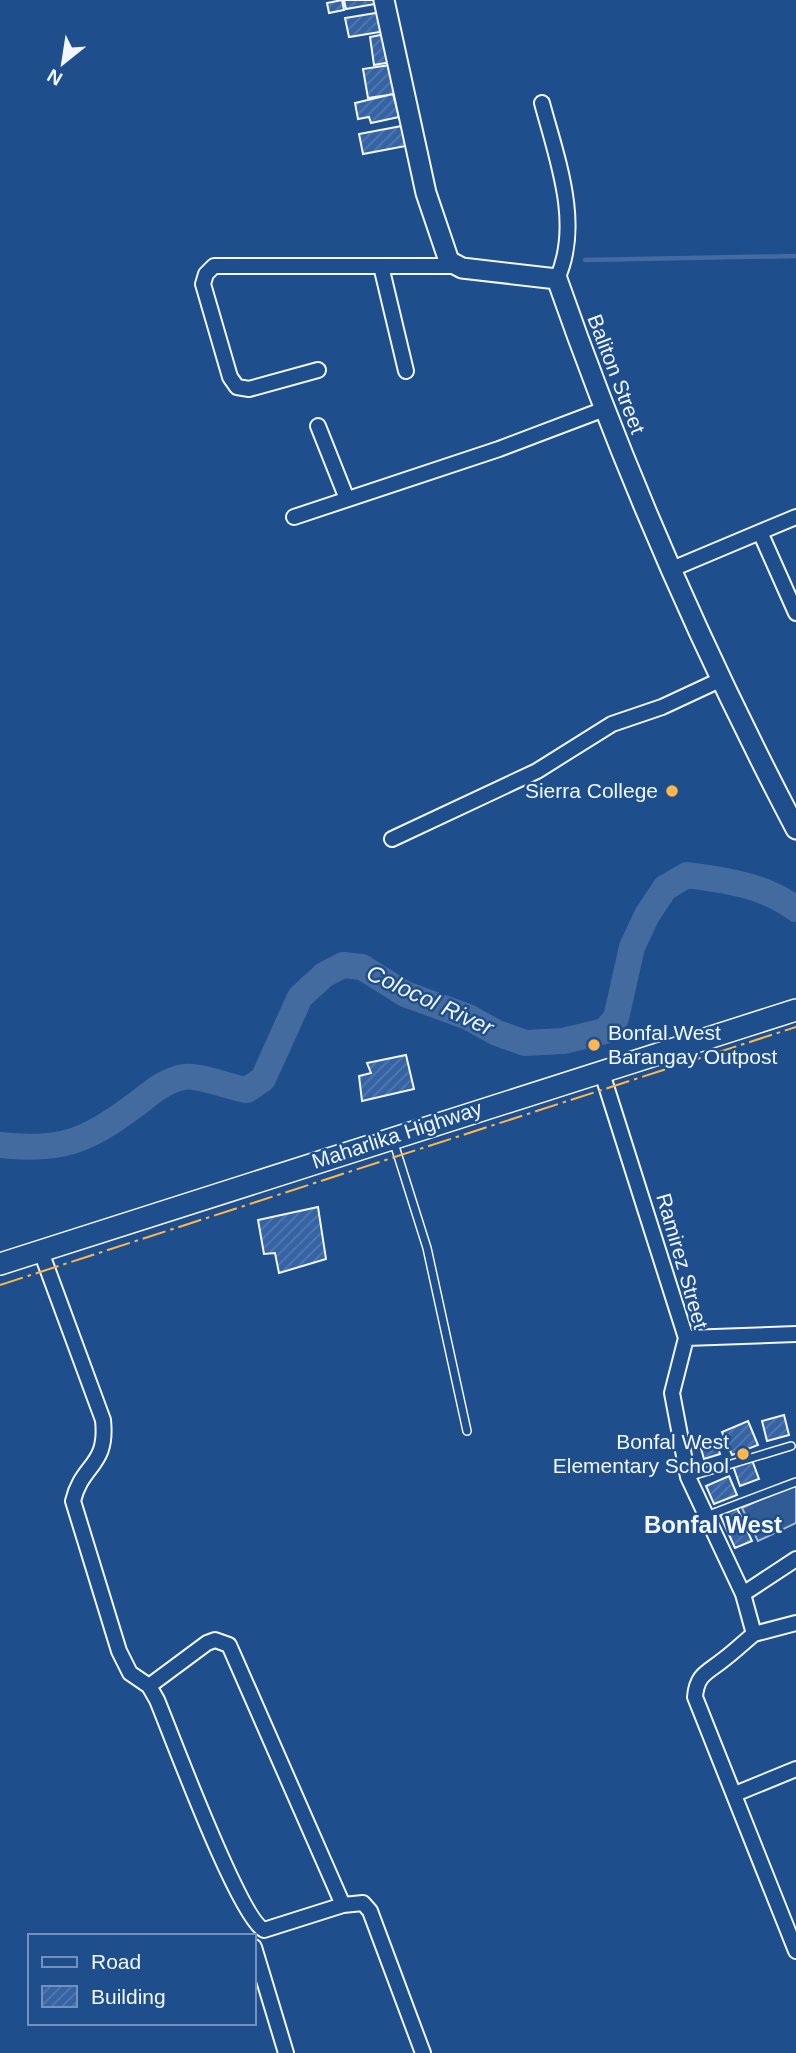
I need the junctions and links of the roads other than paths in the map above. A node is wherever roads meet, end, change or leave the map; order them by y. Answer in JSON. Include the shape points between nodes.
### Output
{"nodes":[{"id":1,"x":384,"y":0,"type":"edge"},
{"id":2,"x":542,"y":103,"type":"dead end"},
{"id":3,"x":382,"y":266,"type":"junction"},
{"id":4,"x":453,"y":266,"type":"junction"},
{"id":5,"x":556,"y":279,"type":"junction"},
{"id":6,"x":318,"y":370,"type":"dead end"},
{"id":7,"x":406,"y":370,"type":"dead end"},
{"id":8,"x":602,"y":410,"type":"junction"},
{"id":9,"x":317,"y":426,"type":"dead end"},
{"id":10,"x":347,"y":499,"type":"junction"},
{"id":11,"x":294,"y":517,"type":"dead end"},
{"id":12,"x":796,"y":517,"type":"edge"},
{"id":13,"x":760,"y":532,"type":"junction"},
{"id":14,"x":672,"y":569,"type":"junction"},
{"id":15,"x":796,"y":613,"type":"edge"},
{"id":16,"x":720,"y":680,"type":"junction"},
{"id":17,"x":796,"y":829,"type":"edge"},
{"id":18,"x":392,"y":839,"type":"dead end"},
{"id":19,"x":796,"y":1010,"type":"edge"},
{"id":20,"x":601,"y":1070,"type":"junction"},
{"id":21,"x":392,"y":1137,"type":"junction"},
{"id":22,"x":40,"y":1249,"type":"junction"},
{"id":23,"x":0,"y":1264,"type":"edge"},
{"id":24,"x":796,"y":1334,"type":"edge"},
{"id":25,"x":686,"y":1338,"type":"junction"},
{"id":26,"x":467,"y":1431,"type":"dead end"},
{"id":27,"x":791,"y":1446,"type":"dead end"},
{"id":28,"x":688,"y":1477,"type":"junction"},
{"id":29,"x":796,"y":1482,"type":"edge"},
{"id":30,"x":705,"y":1516,"type":"junction"},
{"id":31,"x":796,"y":1559,"type":"edge"},
{"id":32,"x":743,"y":1594,"type":"junction"},
{"id":33,"x":796,"y":1623,"type":"edge"},
{"id":34,"x":754,"y":1634,"type":"junction"},
{"id":35,"x":149,"y":1686,"type":"junction"},
{"id":36,"x":796,"y":1769,"type":"edge"},
{"id":37,"x":735,"y":1794,"type":"junction"},
{"id":38,"x":343,"y":1905,"type":"junction"},
{"id":39,"x":256,"y":1932,"type":"edge"},
{"id":40,"x":796,"y":1951,"type":"edge"},
{"id":41,"x":256,"y":1954,"type":"edge"},
{"id":42,"x":286,"y":2053,"type":"edge"},
{"id":43,"x":423,"y":2053,"type":"edge"}],
"edges":[{"from":1,"to":4,"type":"street","via":[[426,193]]},
{"from":2,"to":5,"type":"street","via":[[569,226],[566,254]]},
{"from":3,"to":4,"type":"street"},
{"from":3,"to":6,"type":"street","via":[[209,269],[204,284],[230,377],[237,387],[249,389]]},
{"from":3,"to":7,"type":"street"},
{"from":4,"to":5,"type":"street"},
{"from":5,"to":8,"type":"street","name":"Baliton Street"},
{"from":8,"to":10,"type":"street"},
{"from":8,"to":14,"type":"street","name":"Baliton Street"},
{"from":9,"to":10,"type":"street"},
{"from":10,"to":11,"type":"street"},
{"from":12,"to":13,"type":"street"},
{"from":13,"to":14,"type":"street"},
{"from":13,"to":15,"type":"street"},
{"from":14,"to":16,"type":"street","name":"Baliton Street"},
{"from":16,"to":17,"type":"street","name":"Baliton Street"},
{"from":16,"to":18,"type":"street","via":[[612,724],[537,771]]},
{"from":19,"to":20,"type":"main road","name":"Maharlika Highway"},
{"from":20,"to":21,"type":"main road","name":"Maharlika Highway"},
{"from":20,"to":25,"type":"street","name":"Ramirez Street"},
{"from":21,"to":22,"type":"main road","name":"Maharlika Highway"},
{"from":21,"to":26,"type":"lane","via":[[427,1248]]},
{"from":22,"to":23,"type":"main road","name":"Maharlika Highway"},
{"from":22,"to":35,"type":"street","via":[[103,1420],[104,1449],[80,1480],[73,1501],[80,1530],[119,1651],[130,1673]]},
{"from":24,"to":25,"type":"street"},
{"from":25,"to":28,"type":"street","name":"Ramirez Street","via":[[672,1393]]},
{"from":27,"to":28,"type":"lane"},
{"from":28,"to":30,"type":"street","name":"Ramirez Street"},
{"from":29,"to":30,"type":"lane"},
{"from":30,"to":32,"type":"street","name":"Ramirez Street"},
{"from":31,"to":32,"type":"street"},
{"from":32,"to":34,"type":"street","name":"Ramirez Street"},
{"from":33,"to":34,"type":"street"},
{"from":34,"to":37,"type":"street","via":[[704,1670],[696,1682],[701,1717]]},
{"from":35,"to":38,"type":"street","via":[[207,1643],[215,1640],[229,1645]]},
{"from":35,"to":39,"type":"street"},
{"from":36,"to":37,"type":"street"},
{"from":37,"to":40,"type":"street"},
{"from":38,"to":39,"type":"street"},
{"from":38,"to":43,"type":"street","via":[[359,1901],[370,1912]]},
{"from":41,"to":42,"type":"street"}]}
